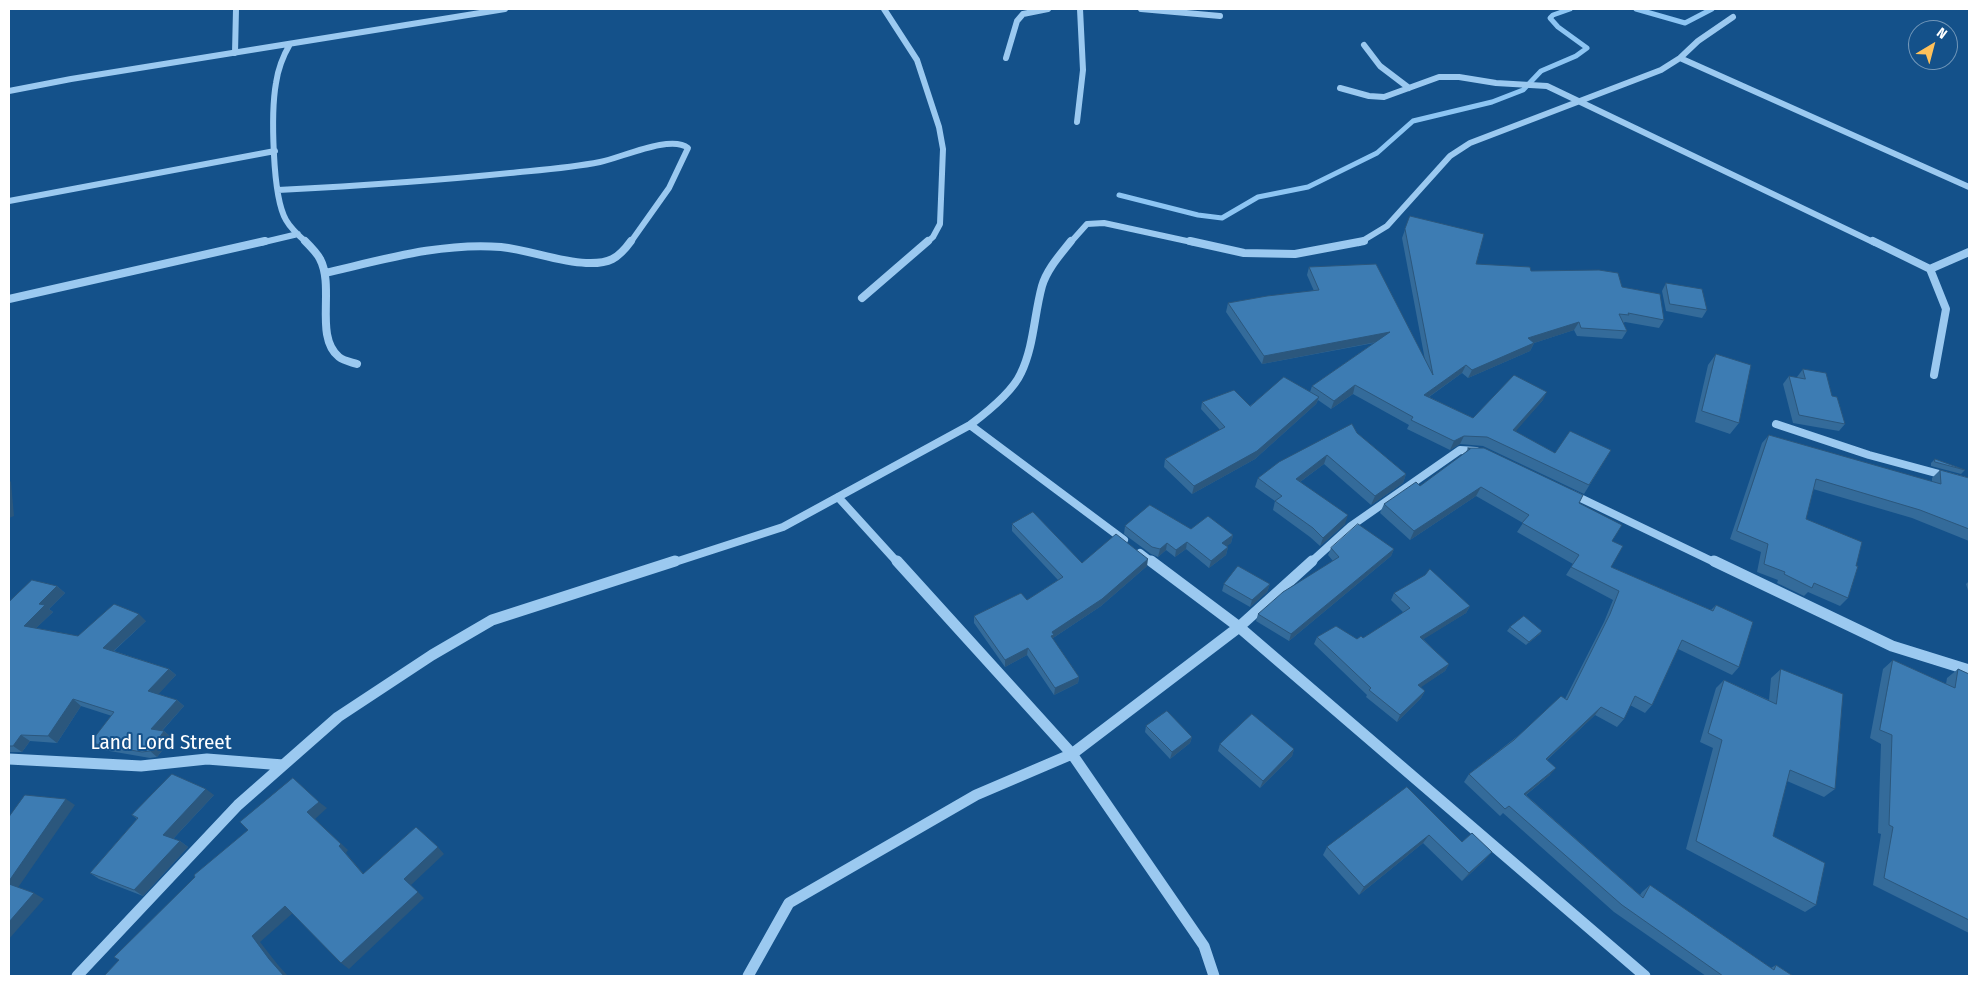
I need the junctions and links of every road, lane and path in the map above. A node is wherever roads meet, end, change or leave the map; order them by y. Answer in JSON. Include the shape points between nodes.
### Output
{"nodes":[{"id":1,"x":236,"y":9,"type":"edge"},
{"id":2,"x":505,"y":9,"type":"edge"},
{"id":3,"x":884,"y":9,"type":"edge"},
{"id":4,"x":1048,"y":9,"type":"edge"},
{"id":5,"x":1080,"y":9,"type":"edge"},
{"id":6,"x":1141,"y":9,"type":"edge"},
{"id":7,"x":1220,"y":16,"type":"dead end"},
{"id":8,"x":1733,"y":17,"type":"dead end"},
{"id":9,"x":290,"y":44,"type":"junction"},
{"id":10,"x":1364,"y":45,"type":"dead end"},
{"id":11,"x":235,"y":53,"type":"junction"},
{"id":12,"x":1006,"y":58,"type":"dead end"},
{"id":13,"x":1680,"y":58,"type":"junction"},
{"id":14,"x":1340,"y":88,"type":"dead end"},
{"id":15,"x":1409,"y":88,"type":"junction"},
{"id":16,"x":9,"y":91,"type":"edge"},
{"id":17,"x":1579,"y":100,"type":"junction"},
{"id":18,"x":1077,"y":122,"type":"dead end"},
{"id":19,"x":275,"y":152,"type":"junction"},
{"id":20,"x":1969,"y":186,"type":"edge"},
{"id":21,"x":278,"y":190,"type":"junction"},
{"id":22,"x":9,"y":200,"type":"edge"},
{"id":23,"x":298,"y":234,"type":"junction"},
{"id":24,"x":1969,"y":252,"type":"edge"},
{"id":25,"x":1930,"y":269,"type":"junction"},
{"id":26,"x":324,"y":272,"type":"junction"},
{"id":27,"x":862,"y":298,"type":"dead end"},
{"id":28,"x":9,"y":299,"type":"edge"},
{"id":29,"x":357,"y":364,"type":"dead end"},
{"id":30,"x":1934,"y":375,"type":"dead end"},
{"id":31,"x":1776,"y":424,"type":"dead end"},
{"id":32,"x":970,"y":425,"type":"junction"},
{"id":33,"x":1490,"y":456,"type":"edge"},
{"id":34,"x":1969,"y":482,"type":"edge"},
{"id":35,"x":1562,"y":489,"type":"edge"},
{"id":36,"x":838,"y":497,"type":"junction"},
{"id":37,"x":1239,"y":627,"type":"junction"},
{"id":38,"x":1969,"y":670,"type":"edge"},
{"id":39,"x":1072,"y":754,"type":"junction"},
{"id":40,"x":9,"y":759,"type":"edge"},
{"id":41,"x":283,"y":765,"type":"junction"},
{"id":42,"x":77,"y":976,"type":"edge"},
{"id":43,"x":748,"y":976,"type":"edge"},
{"id":44,"x":1214,"y":976,"type":"edge"},
{"id":45,"x":1645,"y":976,"type":"edge"}],
"edges":[{"from":1,"to":11,"type":"street"},
{"from":2,"to":9,"type":"street"},
{"from":3,"to":27,"type":"street","via":[[916,60],[939,127],[943,149],[940,224],[933,237]]},
{"from":4,"to":12,"type":"street","via":[[1023,14],[1017,21]]},
{"from":5,"to":18,"type":"street","via":[[1083,70]]},
{"from":6,"to":7,"type":"street"},
{"from":8,"to":13,"type":"street"},
{"from":9,"to":11,"type":"street"},
{"from":9,"to":19,"type":"street","via":[[282,59],[275,88]]},
{"from":10,"to":15,"type":"street","via":[[1380,66]]},
{"from":11,"to":16,"type":"street"},
{"from":13,"to":17,"type":"street","via":[[1661,70]]},
{"from":13,"to":20,"type":"street"},
{"from":14,"to":15,"type":"street","via":[[1384,97]]},
{"from":15,"to":17,"type":"street","via":[[1439,77],[1459,77],[1547,86]]},
{"from":17,"to":25,"type":"street"},
{"from":17,"to":32,"type":"street","via":[[1470,143],[1450,156],[1387,226],[1363,242],[1295,254],[1244,253],[1104,222],[1086,224],[1054,261],[1042,285],[1036,322],[1021,374],[995,405]]},
{"from":19,"to":21,"type":"street"},
{"from":19,"to":22,"type":"street"},
{"from":21,"to":23,"type":"street","via":[[285,220]]},
{"from":21,"to":26,"type":"street","via":[[418,183],[602,162],[666,144],[676,143],[688,148],[669,188],[621,255],[614,260],[574,263],[502,247],[470,247],[423,252]]},
{"from":23,"to":26,"type":"street","via":[[320,258]]},
{"from":23,"to":28,"type":"street"},
{"from":24,"to":25,"type":"street"},
{"from":25,"to":30,"type":"street","via":[[1946,309]]},
{"from":26,"to":29,"type":"street","via":[[329,302],[326,332],[330,347],[340,358]]},
{"from":31,"to":34,"type":"street","via":[[1869,455]]},
{"from":32,"to":36,"type":"street"},
{"from":32,"to":37,"type":"street"},
{"from":33,"to":37,"type":"street","via":[[1481,451],[1460,450],[1352,526]]},
{"from":35,"to":38,"type":"street","via":[[1892,646]]},
{"from":36,"to":39,"type":"street"},
{"from":36,"to":41,"type":"street","via":[[783,527],[492,620],[432,654],[338,717]]},
{"from":37,"to":39,"type":"street"},
{"from":37,"to":45,"type":"street"},
{"from":39,"to":43,"type":"street","via":[[976,795],[788,903]]},
{"from":39,"to":44,"type":"street","via":[[1204,946]]},
{"from":40,"to":41,"type":"street","name":"Land Lord Street","via":[[141,766],[206,758]]},
{"from":41,"to":42,"type":"street","via":[[238,805]]}]}
